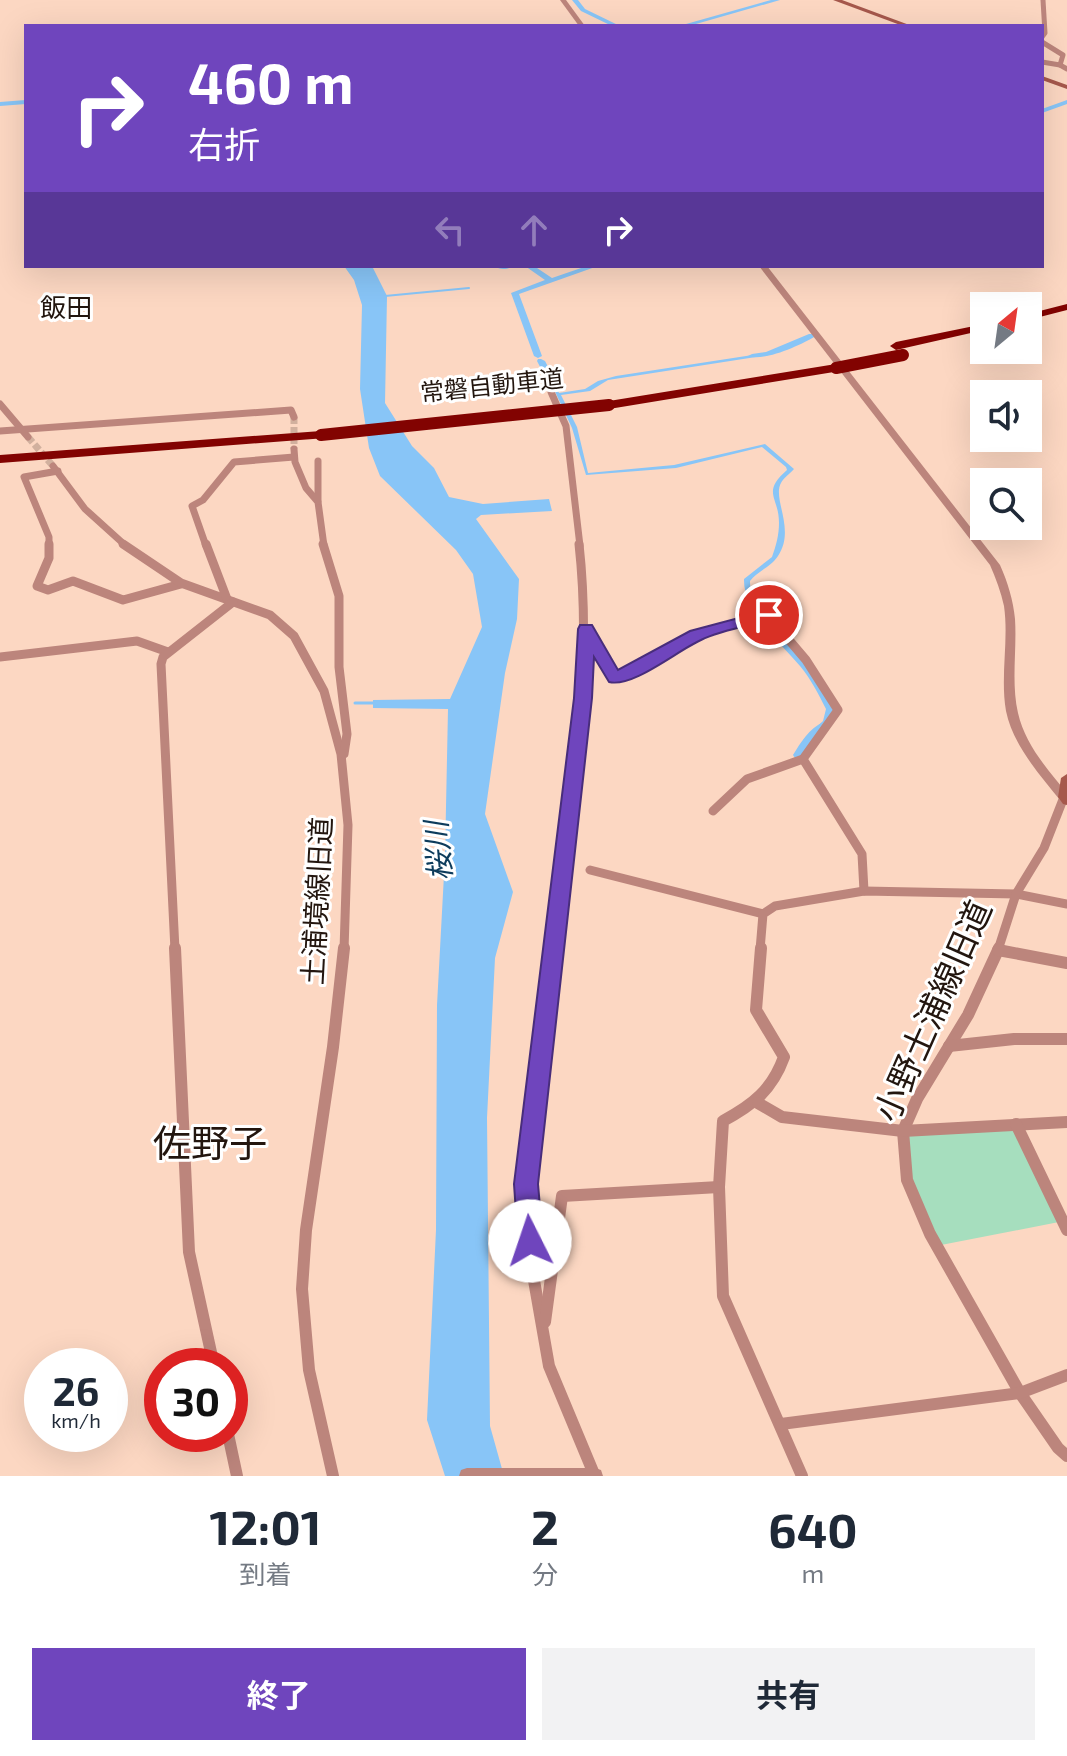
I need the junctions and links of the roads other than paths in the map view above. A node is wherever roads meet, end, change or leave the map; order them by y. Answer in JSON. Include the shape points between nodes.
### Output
{"nodes":[{"id":1,"x":563,"y":0,"type":"edge"},
{"id":2,"x":836,"y":0,"type":"edge"},
{"id":3,"x":1043,"y":0,"type":"edge"},
{"id":4,"x":581,"y":24,"type":"edge"},
{"id":5,"x":903,"y":24,"type":"edge"},
{"id":6,"x":1044,"y":35,"type":"edge"},
{"id":7,"x":1044,"y":41,"type":"edge"},
{"id":8,"x":1044,"y":62,"type":"edge"},
{"id":9,"x":1060,"y":65,"type":"junction"},
{"id":10,"x":1067,"y":69,"type":"edge"},
{"id":11,"x":1044,"y":79,"type":"edge"},
{"id":12,"x":1067,"y":87,"type":"edge"},
{"id":13,"x":765,"y":268,"type":"edge"},
{"id":14,"x":1067,"y":307,"type":"edge"},
{"id":15,"x":1042,"y":313,"type":"edge"},
{"id":16,"x":1067,"y":318,"type":"edge"},
{"id":17,"x":1042,"y":324,"type":"edge"},
{"id":18,"x":970,"y":331,"type":"edge"},
{"id":19,"x":970,"y":340,"type":"edge"},
{"id":20,"x":899,"y":351,"type":"junction"},
{"id":21,"x":551,"y":392,"type":"dead end"},
{"id":22,"x":0,"y":404,"type":"edge"},
{"id":23,"x":294,"y":417,"type":"dead end"},
{"id":24,"x":321,"y":430,"type":"junction"},
{"id":25,"x":0,"y":431,"type":"edge"},
{"id":26,"x":26,"y":433,"type":"junction"},
{"id":27,"x":0,"y":449,"type":"edge"},
{"id":28,"x":0,"y":459,"type":"edge"},
{"id":29,"x":318,"y":461,"type":"dead end"},
{"id":30,"x":318,"y":502,"type":"junction"},
{"id":31,"x":181,"y":584,"type":"junction"},
{"id":32,"x":757,"y":596,"type":"dead end"},
{"id":33,"x":230,"y":600,"type":"junction"},
{"id":34,"x":769,"y":615,"type":"junction"},
{"id":35,"x":586,"y":629,"type":"junction"},
{"id":36,"x":168,"y":652,"type":"junction"},
{"id":37,"x":0,"y":657,"type":"edge"},
{"id":38,"x":343,"y":757,"type":"junction"},
{"id":39,"x":803,"y":759,"type":"junction"},
{"id":40,"x":1067,"y":778,"type":"edge"},
{"id":41,"x":1066,"y":799,"type":"edge"},
{"id":42,"x":713,"y":811,"type":"dead end"},
{"id":43,"x":590,"y":870,"type":"dead end"},
{"id":44,"x":864,"y":891,"type":"junction"},
{"id":45,"x":1016,"y":894,"type":"junction"},
{"id":46,"x":1067,"y":904,"type":"edge"},
{"id":47,"x":763,"y":914,"type":"junction"},
{"id":48,"x":998,"y":950,"type":"junction"},
{"id":49,"x":1067,"y":963,"type":"edge"},
{"id":50,"x":1067,"y":1039,"type":"edge"},
{"id":51,"x":949,"y":1046,"type":"junction"},
{"id":52,"x":758,"y":1103,"type":"junction"},
{"id":53,"x":1067,"y":1122,"type":"edge"},
{"id":54,"x":1016,"y":1124,"type":"junction"},
{"id":55,"x":903,"y":1131,"type":"junction"},
{"id":56,"x":719,"y":1187,"type":"junction"},
{"id":57,"x":1067,"y":1230,"type":"edge"},
{"id":58,"x":544,"y":1334,"type":"junction"},
{"id":59,"x":210,"y":1348,"type":"edge"},
{"id":60,"x":1067,"y":1375,"type":"edge"},
{"id":61,"x":1020,"y":1393,"type":"junction"},
{"id":62,"x":781,"y":1424,"type":"junction"},
{"id":63,"x":232,"y":1452,"type":"edge"},
{"id":64,"x":1067,"y":1456,"type":"edge"},
{"id":65,"x":590,"y":1475,"type":"edge"},
{"id":66,"x":237,"y":1476,"type":"edge"},
{"id":67,"x":333,"y":1476,"type":"edge"},
{"id":68,"x":467,"y":1476,"type":"edge"},
{"id":69,"x":802,"y":1476,"type":"edge"}],
"edges":[{"from":1,"to":4,"type":"street"},
{"from":2,"to":5,"type":"main road"},
{"from":3,"to":6,"type":"street"},
{"from":7,"to":9,"type":"street","via":[[1063,55]]},
{"from":8,"to":9,"type":"street"},
{"from":9,"to":10,"type":"street"},
{"from":11,"to":12,"type":"main road"},
{"from":13,"to":41,"type":"street","via":[[995,565],[1010,601],[1012,716]]},
{"from":14,"to":15,"type":"highway"},
{"from":16,"to":17,"type":"highway"},
{"from":18,"to":20,"type":"highway","name":"常磐自動車道"},
{"from":19,"to":20,"type":"highway","name":"常磐自動車道"},
{"from":20,"to":24,"type":"highway","name":"常磐自動車道","bridge":true,"via":[[606,400]]},
{"from":21,"to":35,"type":"street","via":[[566,426]]},
{"from":22,"to":26,"type":"street"},
{"from":23,"to":26,"type":"street","via":[[291,410]]},
{"from":24,"to":27,"type":"highway","name":"常磐自動車道"},
{"from":24,"to":28,"type":"highway","name":"常磐自動車道"},
{"from":25,"to":26,"type":"street"},
{"from":29,"to":30,"type":"street"},
{"from":30,"to":33,"type":"street","via":[[306,488],[294,453],[234,462],[192,506]]},
{"from":30,"to":38,"type":"street","via":[[321,536],[339,596],[339,667],[347,734]]},
{"from":31,"to":31,"type":"street","name":"土浦境線旧道","via":[[88,513],[56,468],[24,477],[49,537],[49,558],[37,586],[48,590],[73,581],[123,600]]},
{"from":31,"to":33,"type":"street","name":"土浦境線旧道"},
{"from":32,"to":34,"type":"street"},
{"from":33,"to":36,"type":"street"},
{"from":33,"to":38,"type":"street","name":"土浦境線旧道","via":[[275,617],[292,633],[319,672]]},
{"from":34,"to":35,"type":"street","via":[[696,635],[615,678]]},
{"from":34,"to":39,"type":"street","via":[[838,710],[834,722],[809,743]]},
{"from":35,"to":58,"type":"street","via":[[583,698],[526,1184],[532,1269]]},
{"from":36,"to":37,"type":"street","via":[[137,641]]},
{"from":36,"to":59,"type":"street","via":[[161,664],[189,1252]]},
{"from":38,"to":67,"type":"street","name":"土浦境線旧道","via":[[349,826],[346,911],[303,1262],[305,1345]]},
{"from":39,"to":42,"type":"street","via":[[747,779]]},
{"from":39,"to":44,"type":"street","via":[[862,854]]},
{"from":40,"to":41,"type":"main road"},
{"from":41,"to":45,"type":"street","name":"小野土浦線旧道"},
{"from":43,"to":47,"type":"street"},
{"from":44,"to":45,"type":"street"},
{"from":44,"to":47,"type":"street","via":[[775,906]]},
{"from":45,"to":46,"type":"street"},
{"from":45,"to":48,"type":"street","name":"小野土浦線旧道"},
{"from":47,"to":52,"type":"street","via":[[756,1010],[784,1057],[778,1078]]},
{"from":48,"to":49,"type":"street"},
{"from":48,"to":51,"type":"street","name":"小野土浦線旧道"},
{"from":50,"to":51,"type":"street"},
{"from":51,"to":55,"type":"street","name":"小野土浦線旧道"},
{"from":52,"to":55,"type":"street","via":[[782,1117]]},
{"from":52,"to":56,"type":"street","via":[[723,1121]]},
{"from":53,"to":54,"type":"street"},
{"from":54,"to":55,"type":"street"},
{"from":54,"to":57,"type":"street"},
{"from":55,"to":61,"type":"street","name":"小野土浦線旧道","via":[[907,1180],[930,1234]]},
{"from":56,"to":58,"type":"street","via":[[562,1196]]},
{"from":56,"to":62,"type":"street","via":[[723,1296]]},
{"from":58,"to":65,"type":"street","via":[[549,1366]]},
{"from":60,"to":61,"type":"street"},
{"from":61,"to":62,"type":"street"},
{"from":61,"to":64,"type":"street","name":"小野土浦線旧道"},
{"from":62,"to":69,"type":"street"},
{"from":63,"to":66,"type":"street"},
{"from":65,"to":68,"type":"street"}]}
